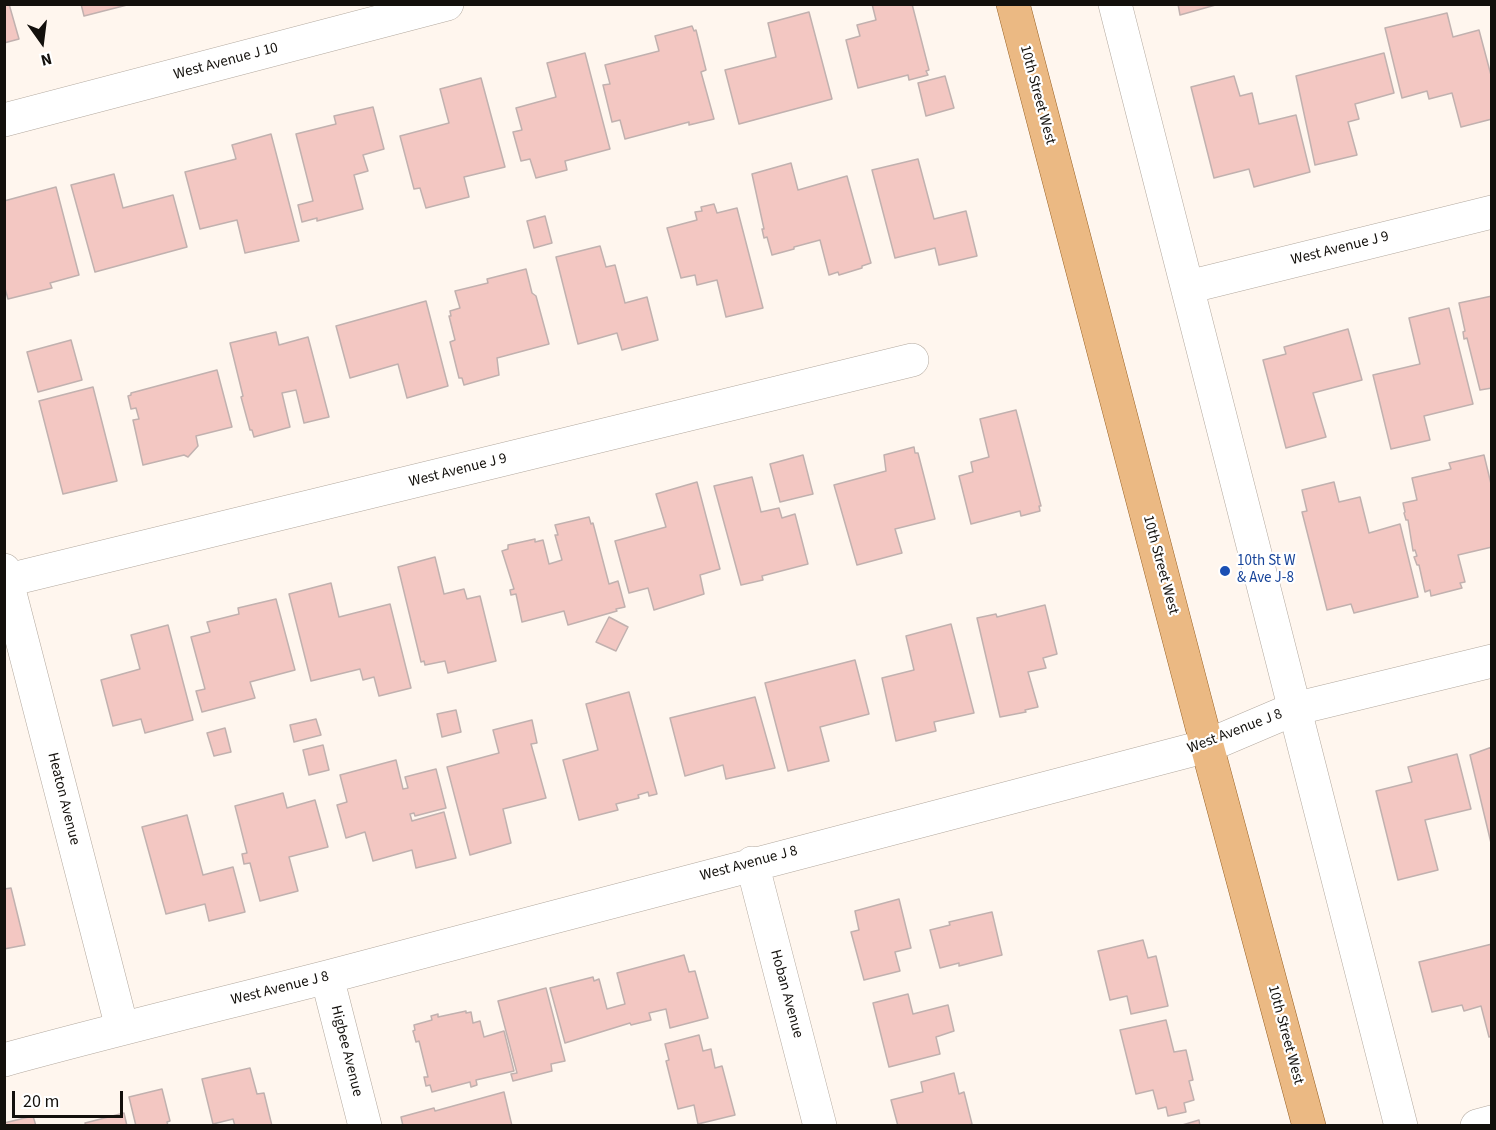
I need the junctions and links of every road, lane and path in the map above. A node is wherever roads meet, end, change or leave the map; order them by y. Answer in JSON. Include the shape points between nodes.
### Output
{"nodes":[{"id":1,"x":447,"y":4,"type":"edge"},
{"id":2,"x":1013,"y":4,"type":"edge"},
{"id":3,"x":1115,"y":4,"type":"edge"},
{"id":4,"x":4,"y":120,"type":"edge"},
{"id":5,"x":1491,"y":212,"type":"edge"},
{"id":6,"x":1188,"y":287,"type":"junction"},
{"id":7,"x":912,"y":360,"type":"dead end"},
{"id":8,"x":5,"y":577,"type":"edge"},
{"id":9,"x":1491,"y":661,"type":"edge"},
{"id":10,"x":1294,"y":709,"type":"junction"},
{"id":11,"x":1207,"y":746,"type":"junction"},
{"id":12,"x":752,"y":863,"type":"junction"},
{"id":13,"x":327,"y":977,"type":"junction"},
{"id":14,"x":122,"y":1028,"type":"junction"},
{"id":15,"x":4,"y":1060,"type":"edge"},
{"id":16,"x":1491,"y":1122,"type":"edge"},
{"id":17,"x":364,"y":1125,"type":"edge"},
{"id":18,"x":820,"y":1125,"type":"edge"},
{"id":19,"x":1309,"y":1125,"type":"edge"},
{"id":20,"x":1401,"y":1125,"type":"edge"},
{"id":21,"x":1477,"y":1125,"type":"edge"}],
"edges":[{"from":1,"to":4,"type":"street","name":"West Avenue J 10"},
{"from":2,"to":11,"type":"main road","name":"10th Street West"},
{"from":3,"to":6,"type":"street"},
{"from":5,"to":6,"type":"street","name":"West Avenue J 9"},
{"from":6,"to":10,"type":"street"},
{"from":7,"to":8,"type":"street","name":"West Avenue J 9"},
{"from":8,"to":14,"type":"street","name":"Heaton Avenue"},
{"from":9,"to":10,"type":"street","name":"West Avenue J 8"},
{"from":10,"to":11,"type":"street","name":"West Avenue J 8"},
{"from":10,"to":20,"type":"street"},
{"from":11,"to":12,"type":"street","name":"West Avenue J 8"},
{"from":11,"to":19,"type":"main road","name":"10th Street West"},
{"from":12,"to":13,"type":"street","name":"West Avenue J 8"},
{"from":12,"to":18,"type":"street","name":"Hoban Avenue"},
{"from":13,"to":14,"type":"street","name":"West Avenue J 8"},
{"from":13,"to":17,"type":"street","name":"Higbee Avenue"},
{"from":14,"to":15,"type":"street","name":"West Avenue J 8"},
{"from":16,"to":21,"type":"street"}]}
